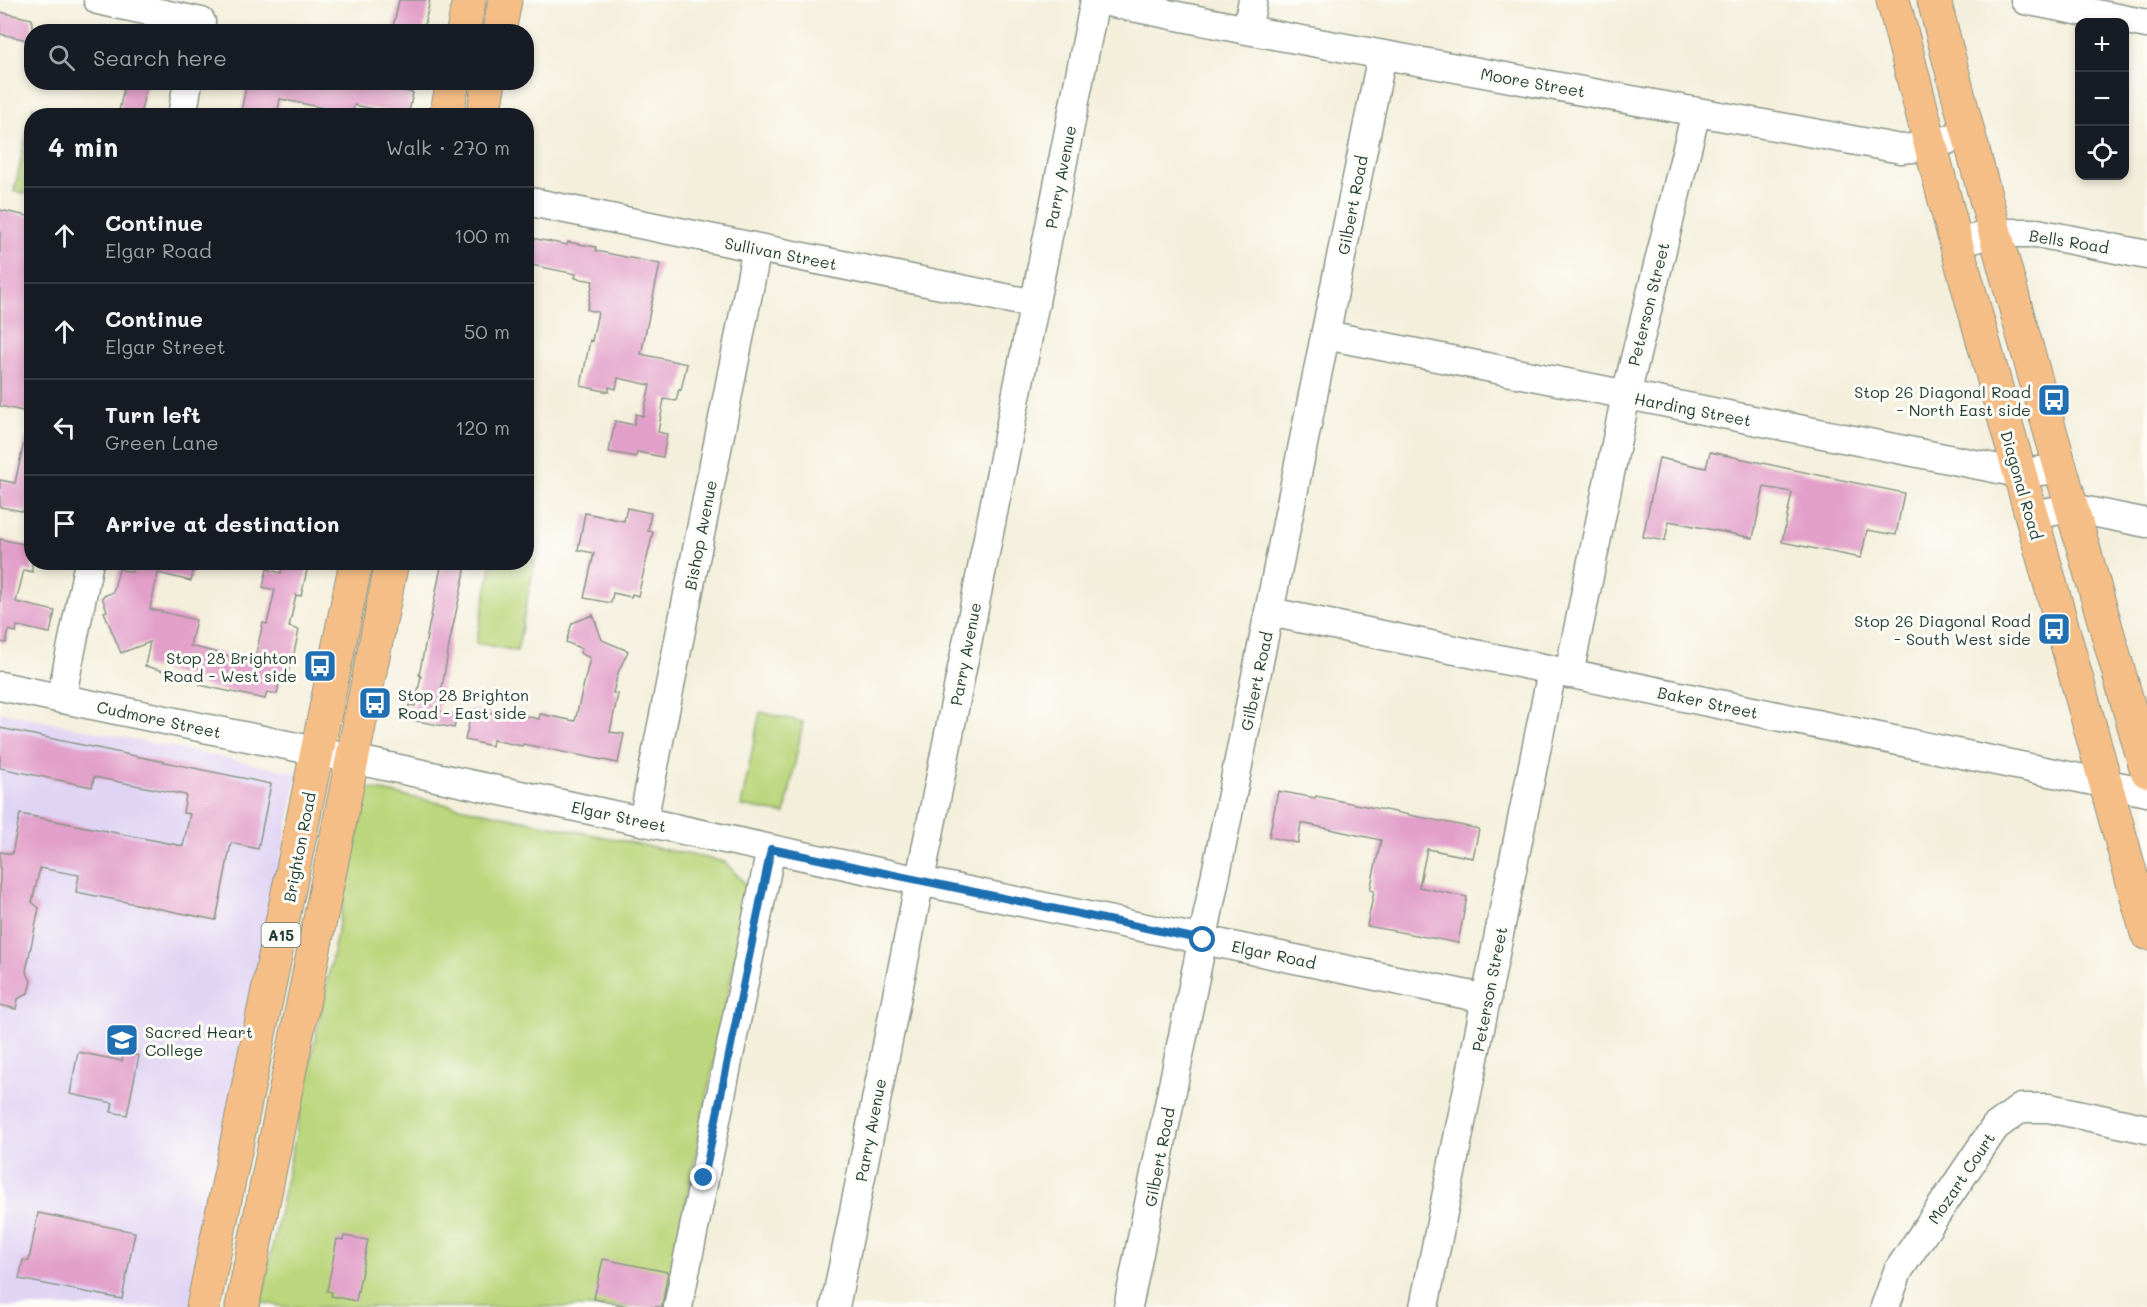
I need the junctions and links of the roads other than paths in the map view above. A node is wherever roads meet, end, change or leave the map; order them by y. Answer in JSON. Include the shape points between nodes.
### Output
{"nodes":[{"id":1,"x":98,"y":0,"type":"edge"},
{"id":2,"x":469,"y":0,"type":"edge"},
{"id":3,"x":505,"y":0,"type":"edge"},
{"id":4,"x":1096,"y":0,"type":"edge"},
{"id":5,"x":1253,"y":0,"type":"edge"},
{"id":6,"x":1934,"y":0,"type":"edge"},
{"id":7,"x":2025,"y":0,"type":"edge"},
{"id":8,"x":1901,"y":2,"type":"edge"},
{"id":9,"x":202,"y":18,"type":"edge"},
{"id":10,"x":464,"y":24,"type":"edge"},
{"id":11,"x":500,"y":24,"type":"edge"},
{"id":12,"x":2147,"y":24,"type":"edge"},
{"id":13,"x":1247,"y":30,"type":"junction"},
{"id":14,"x":1382,"y":55,"type":"junction"},
{"id":15,"x":187,"y":90,"type":"edge"},
{"id":16,"x":452,"y":90,"type":"edge"},
{"id":17,"x":488,"y":90,"type":"edge"},
{"id":18,"x":183,"y":108,"type":"edge"},
{"id":19,"x":448,"y":108,"type":"edge"},
{"id":20,"x":484,"y":108,"type":"edge"},
{"id":21,"x":1696,"y":112,"type":"junction"},
{"id":22,"x":1967,"y":132,"type":"junction"},
{"id":23,"x":1932,"y":146,"type":"junction"},
{"id":24,"x":534,"y":203,"type":"edge"},
{"id":25,"x":1996,"y":233,"type":"junction"},
{"id":26,"x":1956,"y":243,"type":"junction"},
{"id":27,"x":757,"y":248,"type":"junction"},
{"id":28,"x":2147,"y":255,"type":"edge"},
{"id":29,"x":1035,"y":304,"type":"junction"},
{"id":30,"x":1326,"y":335,"type":"junction"},
{"id":31,"x":1626,"y":395,"type":"junction"},
{"id":32,"x":2061,"y":469,"type":"junction"},
{"id":33,"x":2019,"y":473,"type":"junction"},
{"id":34,"x":2072,"y":508,"type":"junction"},
{"id":35,"x":2031,"y":515,"type":"junction"},
{"id":36,"x":2147,"y":523,"type":"edge"},
{"id":37,"x":87,"y":570,"type":"edge"},
{"id":38,"x":354,"y":570,"type":"edge"},
{"id":39,"x":390,"y":570,"type":"edge"},
{"id":40,"x":1270,"y":612,"type":"junction"},
{"id":41,"x":1561,"y":672,"type":"junction"},
{"id":42,"x":0,"y":686,"type":"edge"},
{"id":43,"x":61,"y":699,"type":"junction"},
{"id":44,"x":318,"y":751,"type":"junction"},
{"id":45,"x":352,"y":759,"type":"junction"},
{"id":46,"x":2147,"y":771,"type":"edge"},
{"id":47,"x":2106,"y":784,"type":"junction"},
{"id":48,"x":2147,"y":792,"type":"edge"},
{"id":49,"x":643,"y":821,"type":"junction"},
{"id":50,"x":771,"y":849,"type":"junction"},
{"id":51,"x":920,"y":881,"type":"junction"},
{"id":52,"x":2147,"y":933,"type":"edge"},
{"id":53,"x":1203,"y":940,"type":"junction"},
{"id":54,"x":1487,"y":999,"type":"junction"},
{"id":55,"x":2147,"y":1129,"type":"edge"},
{"id":56,"x":203,"y":1307,"type":"edge"},
{"id":57,"x":242,"y":1307,"type":"edge"},
{"id":58,"x":678,"y":1307,"type":"edge"},
{"id":59,"x":835,"y":1307,"type":"edge"},
{"id":60,"x":1128,"y":1307,"type":"edge"},
{"id":61,"x":1424,"y":1307,"type":"edge"},
{"id":62,"x":1885,"y":1307,"type":"edge"}],
"edges":[{"from":1,"to":9,"type":"street"},
{"from":2,"to":10,"type":"main road"},
{"from":3,"to":11,"type":"main road"},
{"from":4,"to":13,"type":"street","name":"Moore Street"},
{"from":4,"to":29,"type":"street","name":"Parry Avenue"},
{"from":5,"to":13,"type":"street"},
{"from":6,"to":22,"type":"main road"},
{"from":7,"to":12,"type":"street"},
{"from":8,"to":23,"type":"main road","name":"Diagonal Road"},
{"from":13,"to":14,"type":"street","name":"Moore Street"},
{"from":14,"to":21,"type":"street","name":"Moore Street"},
{"from":14,"to":30,"type":"street","name":"Gilbert Road"},
{"from":15,"to":18,"type":"street"},
{"from":16,"to":19,"type":"main road"},
{"from":17,"to":20,"type":"main road"},
{"from":21,"to":23,"type":"street","name":"Moore Street","via":[[1901,149]]},
{"from":21,"to":31,"type":"street","name":"Peterson Street"},
{"from":22,"to":23,"type":"street","name":"Moore Street"},
{"from":22,"to":25,"type":"main road"},
{"from":23,"to":26,"type":"main road","name":"Diagonal Road"},
{"from":24,"to":27,"type":"street","name":"Sullivan Street"},
{"from":25,"to":26,"type":"street","name":"Bells Road"},
{"from":25,"to":28,"type":"street","name":"Bells Road","via":[[2037,233]]},
{"from":25,"to":32,"type":"main road"},
{"from":26,"to":33,"type":"main road","name":"Diagonal Road"},
{"from":27,"to":29,"type":"street","name":"Sullivan Street"},
{"from":27,"to":49,"type":"street","name":"Bishop Avenue"},
{"from":29,"to":51,"type":"street","name":"Parry Avenue"},
{"from":30,"to":31,"type":"street","name":"Harding Street"},
{"from":30,"to":40,"type":"street","name":"Gilbert Road"},
{"from":31,"to":33,"type":"street","name":"Harding Street"},
{"from":31,"to":41,"type":"street","name":"Peterson Street"},
{"from":32,"to":33,"type":"street","name":"Harding Street"},
{"from":32,"to":34,"type":"main road"},
{"from":33,"to":35,"type":"main road","name":"Diagonal Road"},
{"from":34,"to":35,"type":"street"},
{"from":34,"to":36,"type":"street"},
{"from":34,"to":46,"type":"main road"},
{"from":35,"to":47,"type":"main road","name":"Diagonal Road"},
{"from":37,"to":43,"type":"street"},
{"from":38,"to":44,"type":"main road","name":"Brighton Road","number":"A15"},
{"from":39,"to":45,"type":"main road","name":"Brighton Road","number":"A15"},
{"from":40,"to":41,"type":"street","name":"Baker Street"},
{"from":40,"to":53,"type":"street","name":"Gilbert Road"},
{"from":41,"to":47,"type":"street","name":"Baker Street"},
{"from":41,"to":54,"type":"street","name":"Peterson Street"},
{"from":42,"to":43,"type":"street","name":"Cudmore Street"},
{"from":43,"to":44,"type":"street","name":"Cudmore Street"},
{"from":44,"to":45,"type":"street","name":"Elgar Street"},
{"from":44,"to":56,"type":"main road","name":"Brighton Road","number":"A15"},
{"from":45,"to":49,"type":"street","name":"Elgar Street"},
{"from":45,"to":57,"type":"main road","name":"Brighton Road","number":"A15"},
{"from":47,"to":48,"type":"street","name":"Baker Street"},
{"from":47,"to":52,"type":"main road","name":"Diagonal Road"},
{"from":49,"to":50,"type":"street","name":"Elgar Street"},
{"from":50,"to":51,"type":"street","name":"Elgar Street"},
{"from":50,"to":58,"type":"street"},
{"from":51,"to":53,"type":"street","name":"Elgar Road"},
{"from":51,"to":59,"type":"street","name":"Parry Avenue"},
{"from":53,"to":54,"type":"street","name":"Elgar Road"},
{"from":53,"to":60,"type":"street","name":"Gilbert Road"},
{"from":54,"to":61,"type":"street","name":"Peterson Street"},
{"from":55,"to":62,"type":"street","name":"Mozart Court","via":[[2049,1108],[2021,1108],[1989,1135],[1898,1271]]}]}
